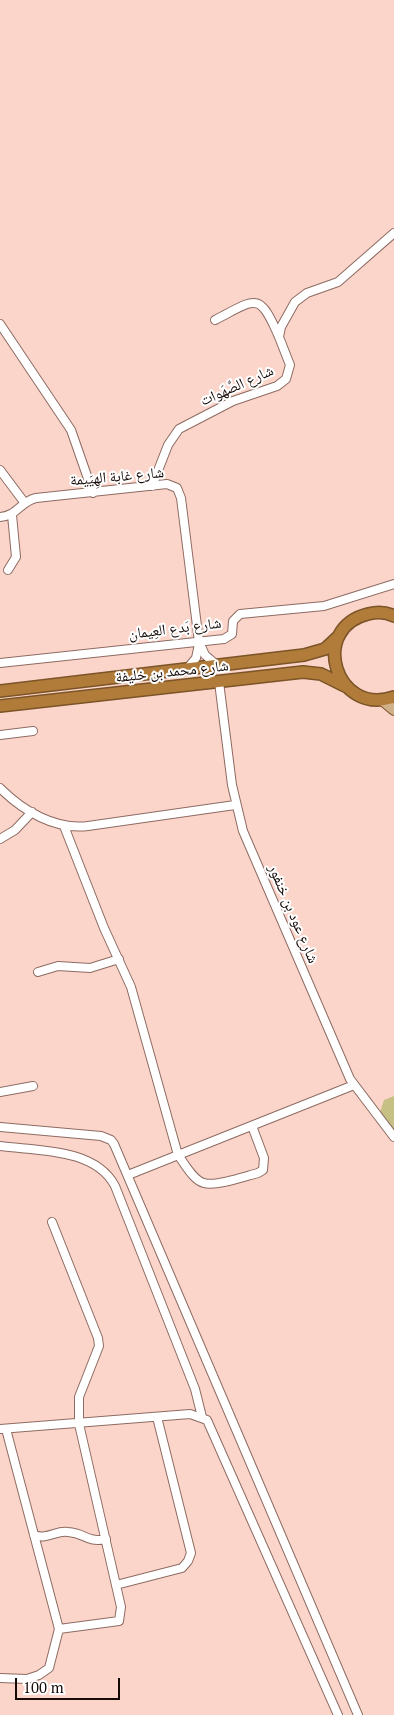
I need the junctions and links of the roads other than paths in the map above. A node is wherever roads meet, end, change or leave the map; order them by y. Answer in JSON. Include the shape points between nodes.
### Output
{"nodes":[{"id":1,"x":394,"y":233,"type":"edge"},
{"id":2,"x":215,"y":320,"type":"dead end"},
{"id":3,"x":0,"y":324,"type":"edge"},
{"id":4,"x":279,"y":337,"type":"junction"},
{"id":5,"x":0,"y":470,"type":"edge"},
{"id":6,"x":152,"y":486,"type":"junction"},
{"id":7,"x":93,"y":493,"type":"junction"},
{"id":8,"x":24,"y":502,"type":"junction"},
{"id":9,"x":12,"y":515,"type":"junction"},
{"id":10,"x":0,"y":517,"type":"edge"},
{"id":11,"x":8,"y":570,"type":"dead end"},
{"id":12,"x":394,"y":584,"type":"edge"},
{"id":13,"x":392,"y":614,"type":"edge"},
{"id":14,"x":339,"y":636,"type":"junction"},
{"id":15,"x":199,"y":642,"type":"junction"},
{"id":16,"x":0,"y":663,"type":"edge"},
{"id":17,"x":220,"y":666,"type":"junction"},
{"id":18,"x":185,"y":670,"type":"junction"},
{"id":19,"x":219,"y":682,"type":"junction"},
{"id":20,"x":345,"y":686,"type":"junction"},
{"id":21,"x":0,"y":691,"type":"edge"},
{"id":22,"x":394,"y":697,"type":"edge"},
{"id":23,"x":382,"y":700,"type":"junction"},
{"id":24,"x":0,"y":706,"type":"edge"},
{"id":25,"x":394,"y":710,"type":"edge"},
{"id":26,"x":33,"y":731,"type":"dead end"},
{"id":27,"x":0,"y":735,"type":"edge"},
{"id":28,"x":0,"y":788,"type":"edge"},
{"id":29,"x":235,"y":805,"type":"junction"},
{"id":30,"x":32,"y":812,"type":"junction"},
{"id":31,"x":64,"y":826,"type":"junction"},
{"id":32,"x":0,"y":839,"type":"edge"},
{"id":33,"x":119,"y":959,"type":"junction"},
{"id":34,"x":38,"y":972,"type":"dead end"},
{"id":35,"x":354,"y":1085,"type":"junction"},
{"id":36,"x":33,"y":1086,"type":"dead end"},
{"id":37,"x":0,"y":1092,"type":"edge"},
{"id":38,"x":0,"y":1126,"type":"edge"},
{"id":39,"x":252,"y":1126,"type":"junction"},
{"id":40,"x":394,"y":1137,"type":"edge"},
{"id":41,"x":0,"y":1146,"type":"edge"},
{"id":42,"x":178,"y":1155,"type":"junction"},
{"id":43,"x":128,"y":1175,"type":"junction"},
{"id":44,"x":52,"y":1222,"type":"dead end"},
{"id":45,"x":158,"y":1417,"type":"junction"},
{"id":46,"x":202,"y":1417,"type":"junction"},
{"id":47,"x":78,"y":1424,"type":"junction"},
{"id":48,"x":3,"y":1429,"type":"edge"},
{"id":49,"x":34,"y":1535,"type":"junction"},
{"id":50,"x":106,"y":1539,"type":"junction"},
{"id":51,"x":116,"y":1585,"type":"junction"},
{"id":52,"x":59,"y":1629,"type":"junction"},
{"id":53,"x":0,"y":1678,"type":"edge"},
{"id":54,"x":338,"y":1715,"type":"edge"},
{"id":55,"x":358,"y":1715,"type":"edge"}],
"edges":[{"from":1,"to":4,"type":"street","via":[[338,282],[299,299],[286,318]]},
{"from":2,"to":4,"type":"street","name":"شارع الصَّهَوات","via":[[248,303],[258,303],[269,312]]},
{"from":3,"to":7,"type":"street","via":[[71,430]]},
{"from":4,"to":6,"type":"street","name":"شارع الصَّهَوات","via":[[290,365],[286,379],[277,386],[233,401],[179,429],[168,445]]},
{"from":5,"to":8,"type":"street"},
{"from":6,"to":7,"type":"street","name":"شارع غابة الهِيَيمة"},
{"from":6,"to":15,"type":"street","name":"شارع غابة الهِيَيمة","via":[[172,485],[180,493]]},
{"from":7,"to":8,"type":"street","name":"شارع غابة الهِيَيمة"},
{"from":8,"to":9,"type":"street"},
{"from":9,"to":10,"type":"street"},
{"from":9,"to":11,"type":"street","via":[[16,558]]},
{"from":12,"to":15,"type":"street","name":"شارع بَدع العِيمان","via":[[324,606],[240,614],[233,620],[230,637]]},
{"from":13,"to":14,"type":"highway","name":"شارع محمد بن خليفة","via":[[375,612],[360,616]]},
{"from":14,"to":17,"type":"highway","name":"شارع محمد بن خليفة","via":[[325,649],[315,653]]},
{"from":14,"to":20,"type":"highway","via":[[334,662]]},
{"from":15,"to":16,"type":"street","name":"شارع بَدع العِيمان"},
{"from":15,"to":17,"type":"street","name":"شارع غابة الهِيَيمة","via":[[205,655]]},
{"from":15,"to":18,"type":"street","name":"شارع غابة الهِيَيمة","via":[[196,658]]},
{"from":17,"to":18,"type":"highway","name":"شارع محمد بن خليفة"},
{"from":18,"to":21,"type":"highway","name":"شارع محمد بن خليفة"},
{"from":19,"to":20,"type":"highway","name":"شارع محمد بن خليفة","via":[[312,672]]},
{"from":19,"to":24,"type":"highway","name":"شارع محمد بن خليفة"},
{"from":19,"to":29,"type":"street","name":"شارع عود بن خنفور"},
{"from":20,"to":23,"type":"highway","name":"شارع محمد بن خليفة","via":[[362,697]]},
{"from":22,"to":23,"type":"highway"},
{"from":23,"to":25,"type":"main road"},
{"from":26,"to":27,"type":"street"},
{"from":28,"to":30,"type":"street","via":[[15,803]]},
{"from":29,"to":31,"type":"street","via":[[88,826]]},
{"from":29,"to":35,"type":"street","name":"شارع عود بن خنفور","via":[[281,922]]},
{"from":30,"to":31,"type":"street"},
{"from":30,"to":32,"type":"street","via":[[15,830]]},
{"from":31,"to":33,"type":"street"},
{"from":33,"to":34,"type":"street","via":[[90,968],[58,966]]},
{"from":33,"to":42,"type":"street","via":[[131,987]]},
{"from":35,"to":39,"type":"street"},
{"from":35,"to":40,"type":"street","name":"شارع عود بن خنفور","via":[[378,1112]]},
{"from":36,"to":37,"type":"street"},
{"from":38,"to":43,"type":"street","via":[[106,1137],[114,1144]]},
{"from":39,"to":42,"type":"street"},
{"from":39,"to":42,"type":"street","via":[[264,1158],[263,1170],[258,1173],[204,1183]]},
{"from":41,"to":46,"type":"street","via":[[83,1158],[97,1164],[107,1174],[115,1186],[187,1370]]},
{"from":42,"to":43,"type":"street"},
{"from":43,"to":55,"type":"street"},
{"from":44,"to":47,"type":"street","via":[[98,1338],[99,1346],[78,1405]]},
{"from":45,"to":46,"type":"street","via":[[190,1414]]},
{"from":45,"to":47,"type":"street"},
{"from":45,"to":51,"type":"street","via":[[191,1553],[182,1568]]},
{"from":46,"to":54,"type":"street","via":[[211,1425]]},
{"from":47,"to":48,"type":"street"},
{"from":47,"to":50,"type":"street"},
{"from":48,"to":49,"type":"street"},
{"from":49,"to":50,"type":"street","via":[[42,1538],[66,1531],[94,1542]]},
{"from":49,"to":52,"type":"street"},
{"from":50,"to":51,"type":"street"},
{"from":51,"to":52,"type":"street","via":[[121,1607],[118,1620]]},
{"from":52,"to":53,"type":"street","via":[[48,1668],[27,1679]]}]}
